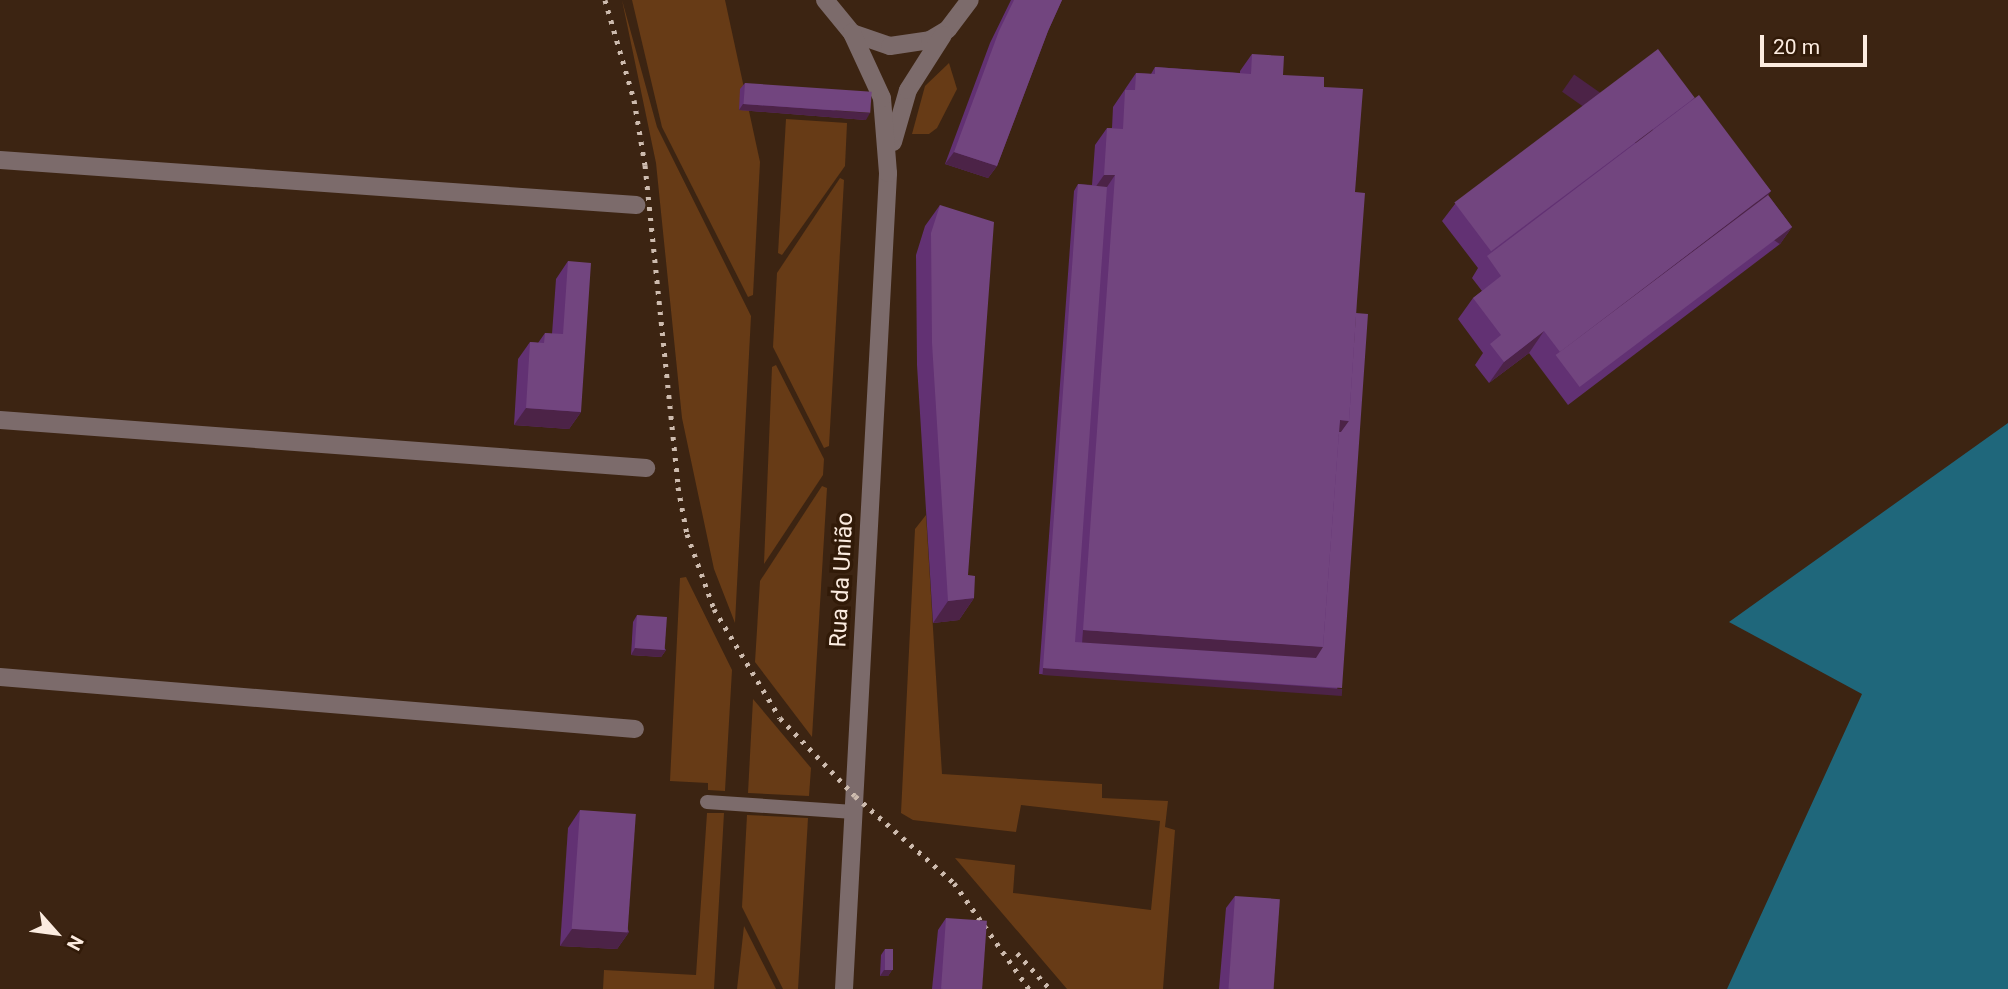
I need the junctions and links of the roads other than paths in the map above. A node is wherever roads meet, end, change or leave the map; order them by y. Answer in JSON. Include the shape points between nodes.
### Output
{"nodes":[{"id":1,"x":817,"y":0,"type":"edge"},
{"id":2,"x":825,"y":0,"type":"edge"},
{"id":3,"x":969,"y":5,"type":"edge"},
{"id":4,"x":834,"y":17,"type":"junction"},
{"id":5,"x":948,"y":29,"type":"junction"},
{"id":6,"x":852,"y":33,"type":"junction"},
{"id":7,"x":0,"y":160,"type":"edge"},
{"id":8,"x":888,"y":173,"type":"junction"},
{"id":9,"x":636,"y":205,"type":"dead end"},
{"id":10,"x":0,"y":420,"type":"edge"},
{"id":11,"x":646,"y":468,"type":"dead end"},
{"id":12,"x":0,"y":677,"type":"edge"},
{"id":13,"x":635,"y":729,"type":"dead end"},
{"id":14,"x":707,"y":802,"type":"dead end"},
{"id":15,"x":854,"y":812,"type":"junction"},
{"id":16,"x":844,"y":989,"type":"edge"}],
"edges":[{"from":1,"to":4,"type":"street"},
{"from":2,"to":4,"type":"street"},
{"from":3,"to":5,"type":"street"},
{"from":4,"to":6,"type":"street"},
{"from":5,"to":6,"type":"street","via":[[911,46],[870,42]]},
{"from":5,"to":8,"type":"street","name":"Rua da União","via":[[908,90]]},
{"from":6,"to":8,"type":"street","name":"Rua da União","via":[[882,98]]},
{"from":7,"to":9,"type":"street"},
{"from":8,"to":15,"type":"street","name":"Rua da União"},
{"from":10,"to":11,"type":"street"},
{"from":12,"to":13,"type":"street"},
{"from":14,"to":15,"type":"lane"},
{"from":15,"to":16,"type":"street","name":"Rua da União"}]}
